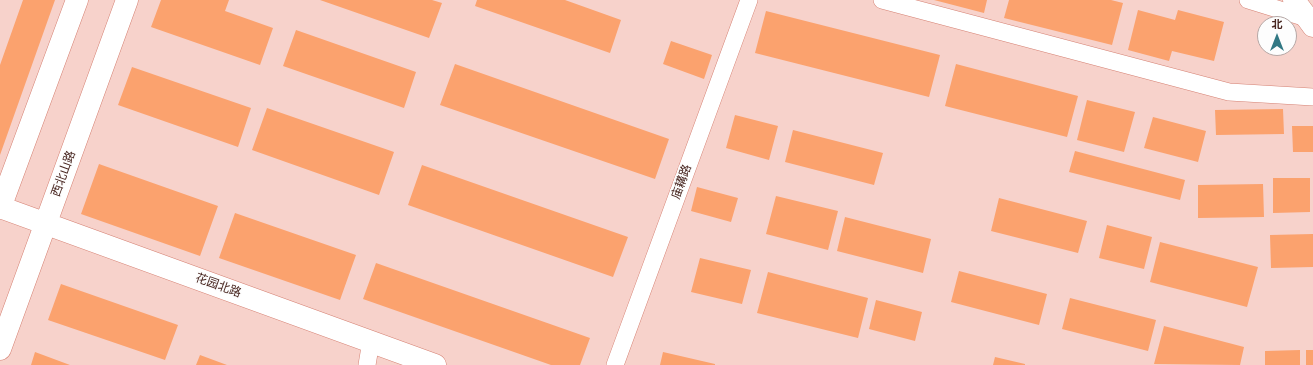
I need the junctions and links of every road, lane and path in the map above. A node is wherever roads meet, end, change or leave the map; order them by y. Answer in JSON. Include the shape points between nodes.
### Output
{"nodes":[{"id":1,"x":77,"y":0,"type":"edge"},
{"id":2,"x":127,"y":0,"type":"edge"},
{"id":3,"x":749,"y":0,"type":"edge"},
{"id":4,"x":882,"y":0,"type":"edge"},
{"id":5,"x":1248,"y":0,"type":"edge"},
{"id":6,"x":1294,"y":0,"type":"edge"},
{"id":7,"x":1310,"y":22,"type":"edge"},
{"id":8,"x":1313,"y":97,"type":"edge"},
{"id":9,"x":0,"y":208,"type":"edge"},
{"id":10,"x":46,"y":224,"type":"junction"},
{"id":11,"x":371,"y":341,"type":"junction"},
{"id":12,"x":0,"y":349,"type":"edge"},
{"id":13,"x":367,"y":365,"type":"edge"},
{"id":14,"x":435,"y":365,"type":"edge"},
{"id":15,"x":615,"y":365,"type":"edge"}],
"edges":[{"from":1,"to":9,"type":"main road"},
{"from":2,"to":10,"type":"main road","name":"西北山路"},
{"from":3,"to":15,"type":"street","name":"庙耩路"},
{"from":4,"to":8,"type":"street","via":[[1229,92]]},
{"from":5,"to":7,"type":"street"},
{"from":6,"to":7,"type":"main road"},
{"from":9,"to":10,"type":"main road","name":"花园北路"},
{"from":10,"to":11,"type":"main road","name":"花园北路"},
{"from":10,"to":12,"type":"main road","name":"西北山路"},
{"from":11,"to":13,"type":"street"},
{"from":11,"to":14,"type":"main road","name":"花园北路"}]}
